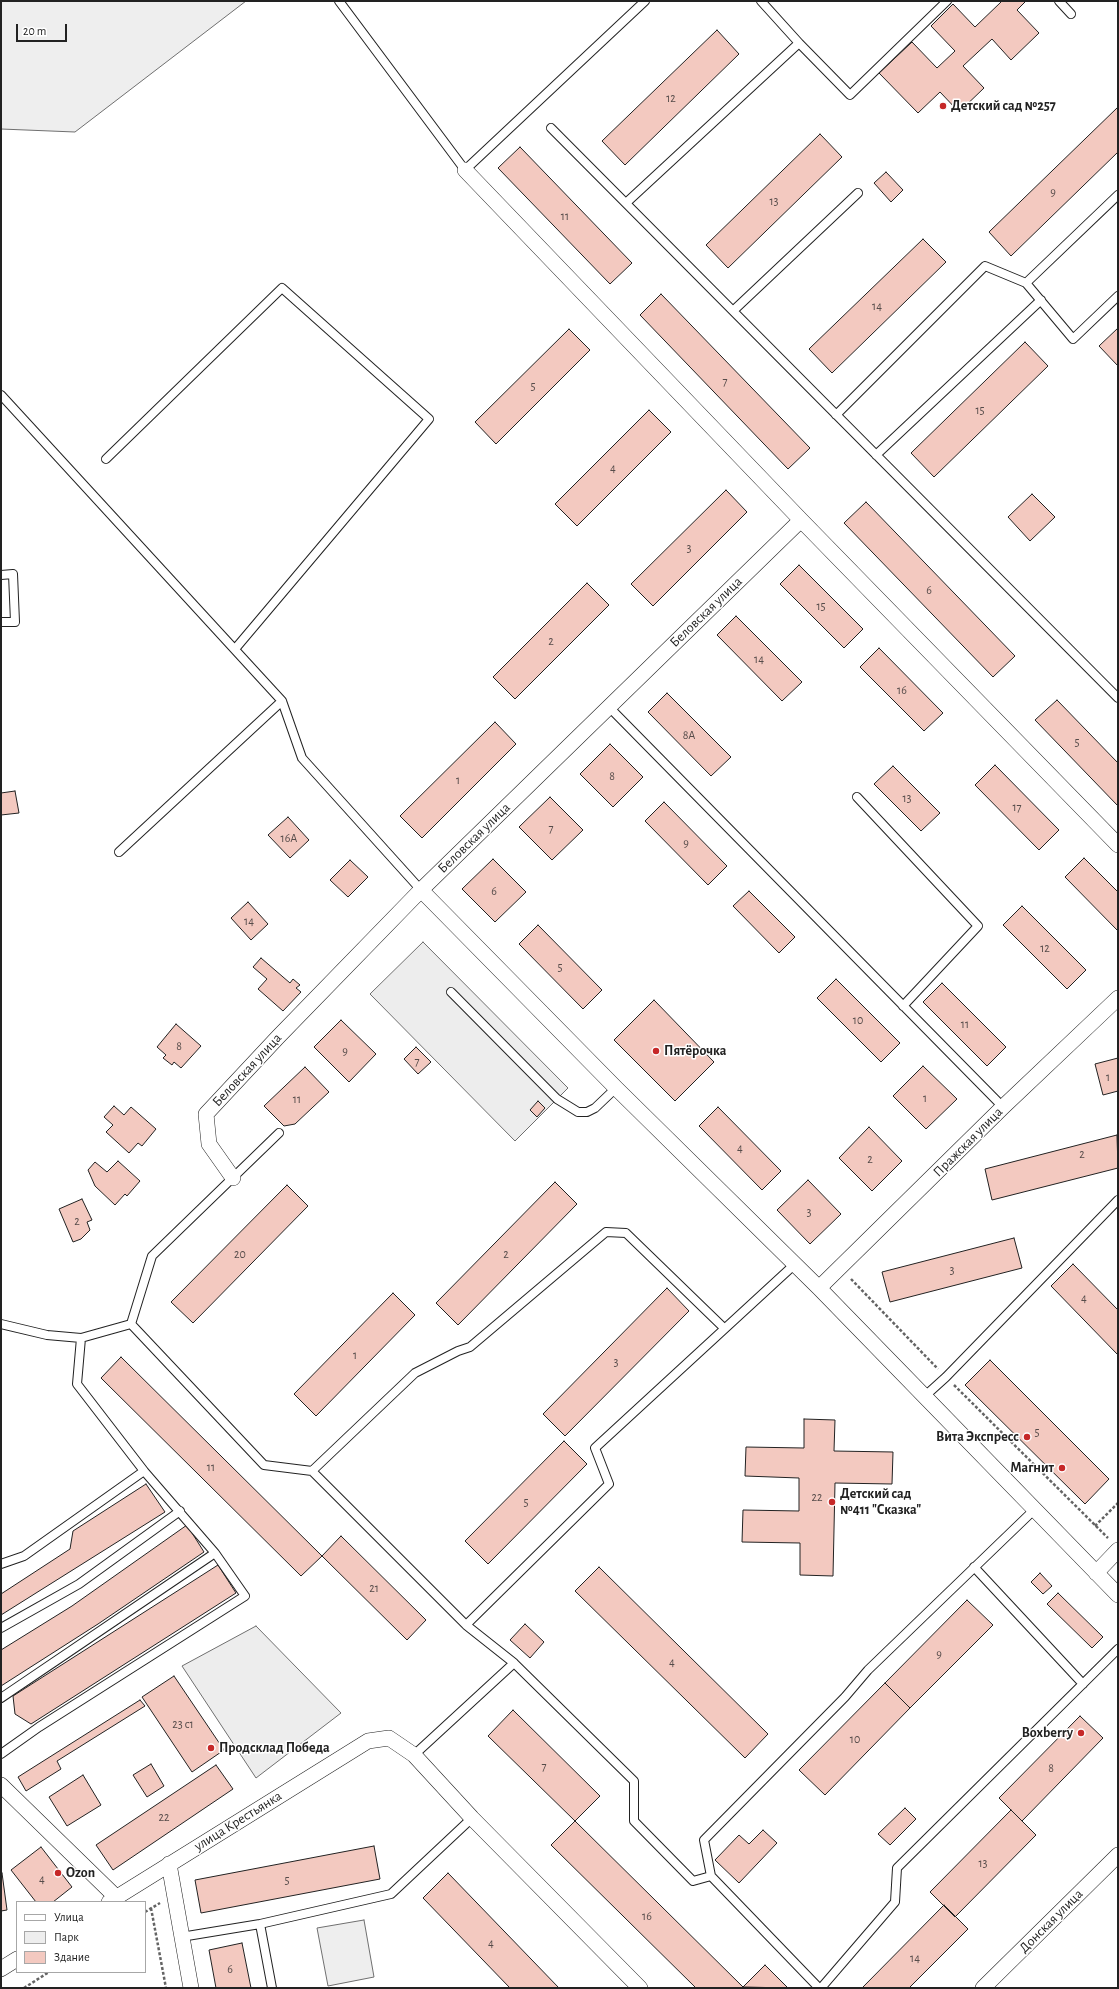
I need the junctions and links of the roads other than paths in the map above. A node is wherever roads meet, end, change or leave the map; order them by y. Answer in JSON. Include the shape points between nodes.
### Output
{"nodes":[{"id":1,"x":340,"y":1,"type":"edge"},
{"id":2,"x":645,"y":1,"type":"edge"},
{"id":3,"x":761,"y":1,"type":"edge"},
{"id":4,"x":947,"y":1,"type":"edge"},
{"id":5,"x":1059,"y":1,"type":"edge"},
{"id":6,"x":1072,"y":14,"type":"dead end"},
{"id":7,"x":799,"y":43,"type":"junction"},
{"id":8,"x":551,"y":128,"type":"dead end"},
{"id":9,"x":465,"y":170,"type":"junction"},
{"id":10,"x":858,"y":193,"type":"dead end"},
{"id":11,"x":1118,"y":195,"type":"edge"},
{"id":12,"x":626,"y":203,"type":"junction"},
{"id":13,"x":1026,"y":283,"type":"junction"},
{"id":14,"x":1118,"y":296,"type":"edge"},
{"id":15,"x":1041,"y":300,"type":"junction"},
{"id":16,"x":734,"y":310,"type":"junction"},
{"id":17,"x":1,"y":395,"type":"edge"},
{"id":18,"x":836,"y":415,"type":"junction"},
{"id":19,"x":876,"y":454,"type":"junction"},
{"id":20,"x":106,"y":459,"type":"dead end"},
{"id":21,"x":801,"y":520,"type":"junction"},
{"id":22,"x":1,"y":574,"type":"edge"},
{"id":23,"x":1,"y":622,"type":"edge"},
{"id":24,"x":235,"y":649,"type":"junction"},
{"id":25,"x":1118,"y":698,"type":"edge"},
{"id":26,"x":282,"y":701,"type":"junction"},
{"id":27,"x":608,"y":706,"type":"junction"},
{"id":28,"x":857,"y":797,"type":"dead end"},
{"id":29,"x":1118,"y":845,"type":"edge"},
{"id":30,"x":119,"y":852,"type":"dead end"},
{"id":31,"x":421,"y":890,"type":"junction"},
{"id":32,"x":451,"y":992,"type":"dead end"},
{"id":33,"x":1118,"y":998,"type":"edge"},
{"id":34,"x":903,"y":1006,"type":"junction"},
{"id":35,"x":616,"y":1088,"type":"junction"},
{"id":36,"x":1002,"y":1107,"type":"junction"},
{"id":37,"x":279,"y":1133,"type":"dead end"},
{"id":38,"x":233,"y":1178,"type":"junction"},
{"id":39,"x":1118,"y":1200,"type":"edge"},
{"id":40,"x":795,"y":1264,"type":"junction"},
{"id":41,"x":819,"y":1288,"type":"junction"},
{"id":42,"x":1,"y":1324,"type":"edge"},
{"id":43,"x":131,"y":1324,"type":"junction"},
{"id":44,"x":724,"y":1328,"type":"junction"},
{"id":45,"x":81,"y":1338,"type":"junction"},
{"id":46,"x":924,"y":1396,"type":"junction"},
{"id":47,"x":144,"y":1471,"type":"junction"},
{"id":48,"x":312,"y":1471,"type":"junction"},
{"id":49,"x":1034,"y":1509,"type":"junction"},
{"id":50,"x":180,"y":1511,"type":"junction"},
{"id":51,"x":1113,"y":1545,"type":"edge"},
{"id":52,"x":215,"y":1553,"type":"junction"},
{"id":53,"x":1,"y":1564,"type":"edge"},
{"id":54,"x":974,"y":1567,"type":"junction"},
{"id":55,"x":1096,"y":1573,"type":"junction"},
{"id":56,"x":1118,"y":1595,"type":"edge"},
{"id":57,"x":466,"y":1625,"type":"junction"},
{"id":58,"x":1,"y":1628,"type":"edge"},
{"id":59,"x":1118,"y":1649,"type":"edge"},
{"id":60,"x":514,"y":1663,"type":"junction"},
{"id":61,"x":1083,"y":1684,"type":"junction"},
{"id":62,"x":1,"y":1698,"type":"edge"},
{"id":63,"x":1,"y":1754,"type":"edge"},
{"id":64,"x":414,"y":1755,"type":"junction"},
{"id":65,"x":1,"y":1785,"type":"edge"},
{"id":66,"x":472,"y":1818,"type":"junction"},
{"id":67,"x":1118,"y":1855,"type":"edge"},
{"id":68,"x":169,"y":1864,"type":"junction"},
{"id":69,"x":711,"y":1876,"type":"junction"},
{"id":70,"x":112,"y":1900,"type":"edge"},
{"id":71,"x":260,"y":1924,"type":"junction"},
{"id":72,"x":182,"y":1937,"type":"junction"},
{"id":73,"x":16,"y":1960,"type":"edge"},
{"id":74,"x":1,"y":1969,"type":"edge"},
{"id":75,"x":191,"y":1988,"type":"edge"},
{"id":76,"x":272,"y":1988,"type":"edge"},
{"id":77,"x":640,"y":1988,"type":"edge"},
{"id":78,"x":820,"y":1988,"type":"edge"},
{"id":79,"x":983,"y":1988,"type":"edge"}],
"edges":[{"from":1,"to":9,"type":"lane"},
{"from":2,"to":9,"type":"lane"},
{"from":3,"to":7,"type":"lane"},
{"from":4,"to":7,"type":"lane","via":[[850,95]]},
{"from":5,"to":6,"type":"lane"},
{"from":7,"to":12,"type":"lane"},
{"from":8,"to":12,"type":"lane"},
{"from":9,"to":21,"type":"street"},
{"from":10,"to":16,"type":"lane"},
{"from":11,"to":13,"type":"lane"},
{"from":12,"to":16,"type":"lane"},
{"from":13,"to":15,"type":"lane"},
{"from":13,"to":18,"type":"lane","via":[[985,266]]},
{"from":14,"to":15,"type":"lane","via":[[1074,339]]},
{"from":15,"to":19,"type":"lane"},
{"from":16,"to":18,"type":"lane"},
{"from":17,"to":24,"type":"lane"},
{"from":18,"to":19,"type":"lane"},
{"from":19,"to":25,"type":"lane"},
{"from":20,"to":24,"type":"lane","via":[[282,288],[429,419]]},
{"from":21,"to":27,"type":"street","name":"Беловская улица"},
{"from":21,"to":29,"type":"street"},
{"from":22,"to":23,"type":"lane","via":[[14,574],[15,622]]},
{"from":24,"to":26,"type":"lane"},
{"from":26,"to":30,"type":"lane"},
{"from":26,"to":31,"type":"lane","via":[[302,758]]},
{"from":27,"to":31,"type":"street","name":"Беловская улица"},
{"from":27,"to":34,"type":"lane"},
{"from":28,"to":34,"type":"lane","via":[[978,926]]},
{"from":31,"to":35,"type":"street"},
{"from":31,"to":38,"type":"street","name":"Беловская улица","via":[[206,1114],[209,1144]]},
{"from":32,"to":35,"type":"lane","via":[[557,1099],[578,1112],[587,1112],[595,1108]]},
{"from":33,"to":36,"type":"street","name":"Пражская улица"},
{"from":34,"to":36,"type":"lane"},
{"from":35,"to":40,"type":"street"},
{"from":36,"to":41,"type":"street","name":"Пражская улица"},
{"from":37,"to":38,"type":"lane"},
{"from":38,"to":43,"type":"lane","via":[[152,1256]]},
{"from":39,"to":46,"type":"lane","via":[[946,1377]]},
{"from":40,"to":41,"type":"street"},
{"from":40,"to":44,"type":"lane"},
{"from":41,"to":46,"type":"street"},
{"from":42,"to":45,"type":"lane","via":[[47,1335]]},
{"from":43,"to":45,"type":"lane"},
{"from":43,"to":48,"type":"lane","via":[[264,1465]]},
{"from":44,"to":48,"type":"lane","via":[[626,1233],[606,1232],[470,1347],[415,1373]]},
{"from":44,"to":57,"type":"lane","via":[[595,1448],[609,1484]]},
{"from":45,"to":47,"type":"lane","via":[[77,1384]]},
{"from":46,"to":49,"type":"street"},
{"from":47,"to":50,"type":"lane"},
{"from":47,"to":53,"type":"lane","via":[[24,1556]]},
{"from":48,"to":57,"type":"lane"},
{"from":49,"to":54,"type":"lane"},
{"from":49,"to":55,"type":"street"},
{"from":50,"to":52,"type":"lane"},
{"from":50,"to":58,"type":"lane","via":[[79,1584]]},
{"from":51,"to":55,"type":"street"},
{"from":52,"to":62,"type":"lane"},
{"from":52,"to":63,"type":"lane","via":[[245,1596],[39,1727]]},
{"from":54,"to":61,"type":"lane"},
{"from":54,"to":69,"type":"lane","via":[[868,1670],[845,1697],[704,1840]]},
{"from":55,"to":56,"type":"street"},
{"from":57,"to":60,"type":"lane"},
{"from":59,"to":61,"type":"lane"},
{"from":60,"to":64,"type":"lane"},
{"from":60,"to":69,"type":"lane","via":[[634,1782],[634,1821],[693,1881]]},
{"from":61,"to":78,"type":"lane","via":[[897,1868],[895,1902]]},
{"from":64,"to":66,"type":"street"},
{"from":64,"to":68,"type":"street","name":"улица Крестьянка","via":[[389,1738],[368,1741]]},
{"from":65,"to":70,"type":"street"},
{"from":66,"to":71,"type":"lane","via":[[391,1894]]},
{"from":66,"to":77,"type":"street"},
{"from":67,"to":79,"type":"street","name":"Донская улица"},
{"from":68,"to":70,"type":"street","name":"улица Крестьянка"},
{"from":68,"to":72,"type":"street"},
{"from":69,"to":78,"type":"lane"},
{"from":71,"to":72,"type":"lane"},
{"from":71,"to":76,"type":"lane"},
{"from":72,"to":75,"type":"street"},
{"from":73,"to":74,"type":"street"}]}
